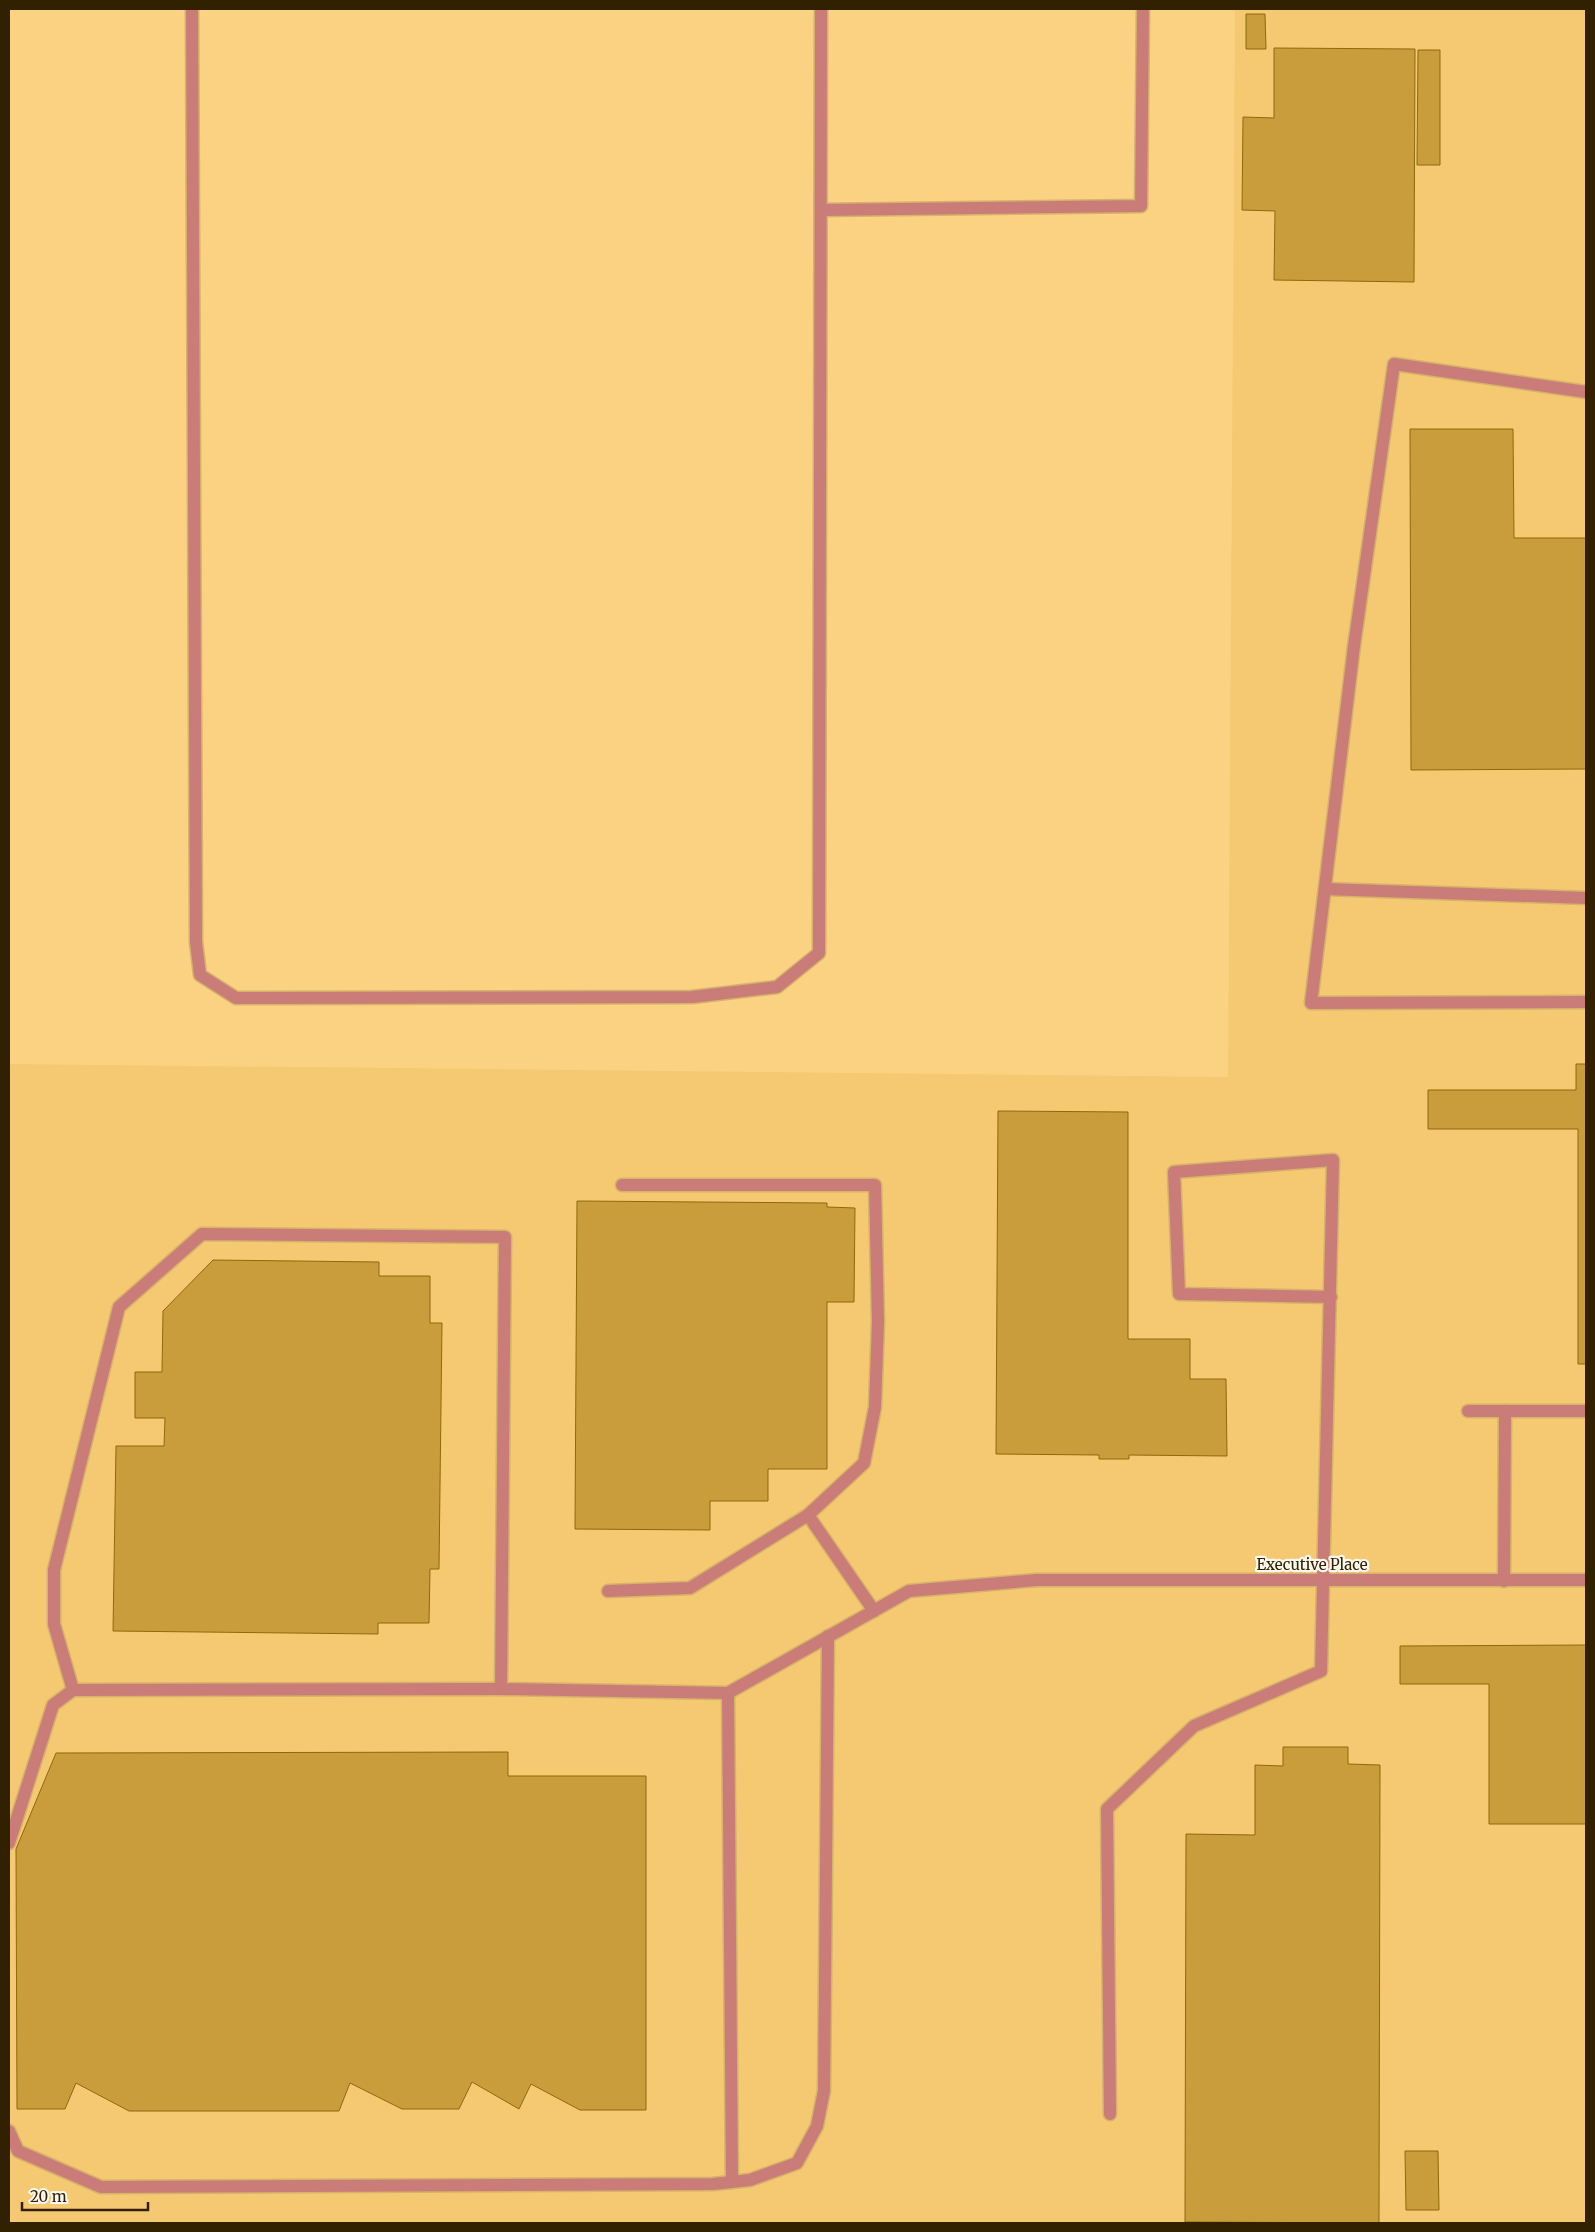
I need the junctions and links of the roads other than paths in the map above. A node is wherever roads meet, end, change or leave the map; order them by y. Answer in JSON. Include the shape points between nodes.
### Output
{"nodes":[{"id":1,"x":192,"y":9,"type":"edge"},
{"id":2,"x":821,"y":9,"type":"edge"},
{"id":3,"x":1142,"y":9,"type":"edge"},
{"id":4,"x":821,"y":210,"type":"junction"},
{"id":5,"x":1586,"y":392,"type":"edge"},
{"id":6,"x":1325,"y":889,"type":"junction"},
{"id":7,"x":1586,"y":898,"type":"edge"},
{"id":8,"x":1586,"y":1002,"type":"edge"},
{"id":9,"x":622,"y":1185,"type":"dead end"},
{"id":10,"x":1330,"y":1297,"type":"junction"},
{"id":11,"x":1468,"y":1411,"type":"dead end"},
{"id":12,"x":1505,"y":1411,"type":"junction"},
{"id":13,"x":1586,"y":1411,"type":"edge"},
{"id":14,"x":808,"y":1515,"type":"junction"},
{"id":15,"x":1325,"y":1580,"type":"junction"},
{"id":16,"x":1586,"y":1580,"type":"edge"},
{"id":17,"x":1504,"y":1581,"type":"junction"},
{"id":18,"x":608,"y":1591,"type":"dead end"},
{"id":19,"x":874,"y":1611,"type":"junction"},
{"id":20,"x":828,"y":1636,"type":"junction"},
{"id":21,"x":501,"y":1689,"type":"junction"},
{"id":22,"x":73,"y":1690,"type":"junction"},
{"id":23,"x":728,"y":1693,"type":"junction"},
{"id":24,"x":9,"y":1843,"type":"edge"},
{"id":25,"x":1110,"y":2114,"type":"dead end"},
{"id":26,"x":9,"y":2131,"type":"edge"},
{"id":27,"x":732,"y":2182,"type":"junction"}],
"edges":[{"from":1,"to":4,"type":"street","via":[[196,942],[200,975],[236,998],[692,997],[777,987],[820,953]]},
{"from":2,"to":4,"type":"street"},
{"from":3,"to":4,"type":"street","via":[[1141,206]]},
{"from":5,"to":6,"type":"street","via":[[1394,364],[1354,646]]},
{"from":6,"to":7,"type":"street"},
{"from":6,"to":8,"type":"street","via":[[1311,1003]]},
{"from":9,"to":14,"type":"street","via":[[875,1185],[876,1407],[864,1463]]},
{"from":10,"to":10,"type":"street","via":[[1334,1160],[1174,1172],[1179,1294]]},
{"from":10,"to":15,"type":"street"},
{"from":11,"to":12,"type":"street"},
{"from":12,"to":13,"type":"street"},
{"from":12,"to":17,"type":"street"},
{"from":14,"to":18,"type":"street","via":[[690,1588]]},
{"from":14,"to":19,"type":"street"},
{"from":15,"to":17,"type":"street","name":"Executive Place"},
{"from":15,"to":19,"type":"street","name":"Executive Place","via":[[1037,1580],[908,1591]]},
{"from":15,"to":25,"type":"street","via":[[1321,1671],[1194,1726],[1106,1809]]},
{"from":16,"to":17,"type":"street","name":"Executive Place"},
{"from":19,"to":20,"type":"street","name":"Executive Place"},
{"from":20,"to":23,"type":"street","name":"Executive Place"},
{"from":20,"to":27,"type":"street","via":[[824,2091],[817,2126],[796,2163],[750,2180]]},
{"from":21,"to":22,"type":"street"},
{"from":21,"to":22,"type":"street","via":[[505,1237],[202,1234],[119,1306],[54,1570],[54,1624]]},
{"from":21,"to":23,"type":"street"},
{"from":22,"to":24,"type":"street","via":[[53,1705]]},
{"from":23,"to":27,"type":"street"},
{"from":26,"to":27,"type":"street","via":[[18,2151],[101,2187]]}]}
